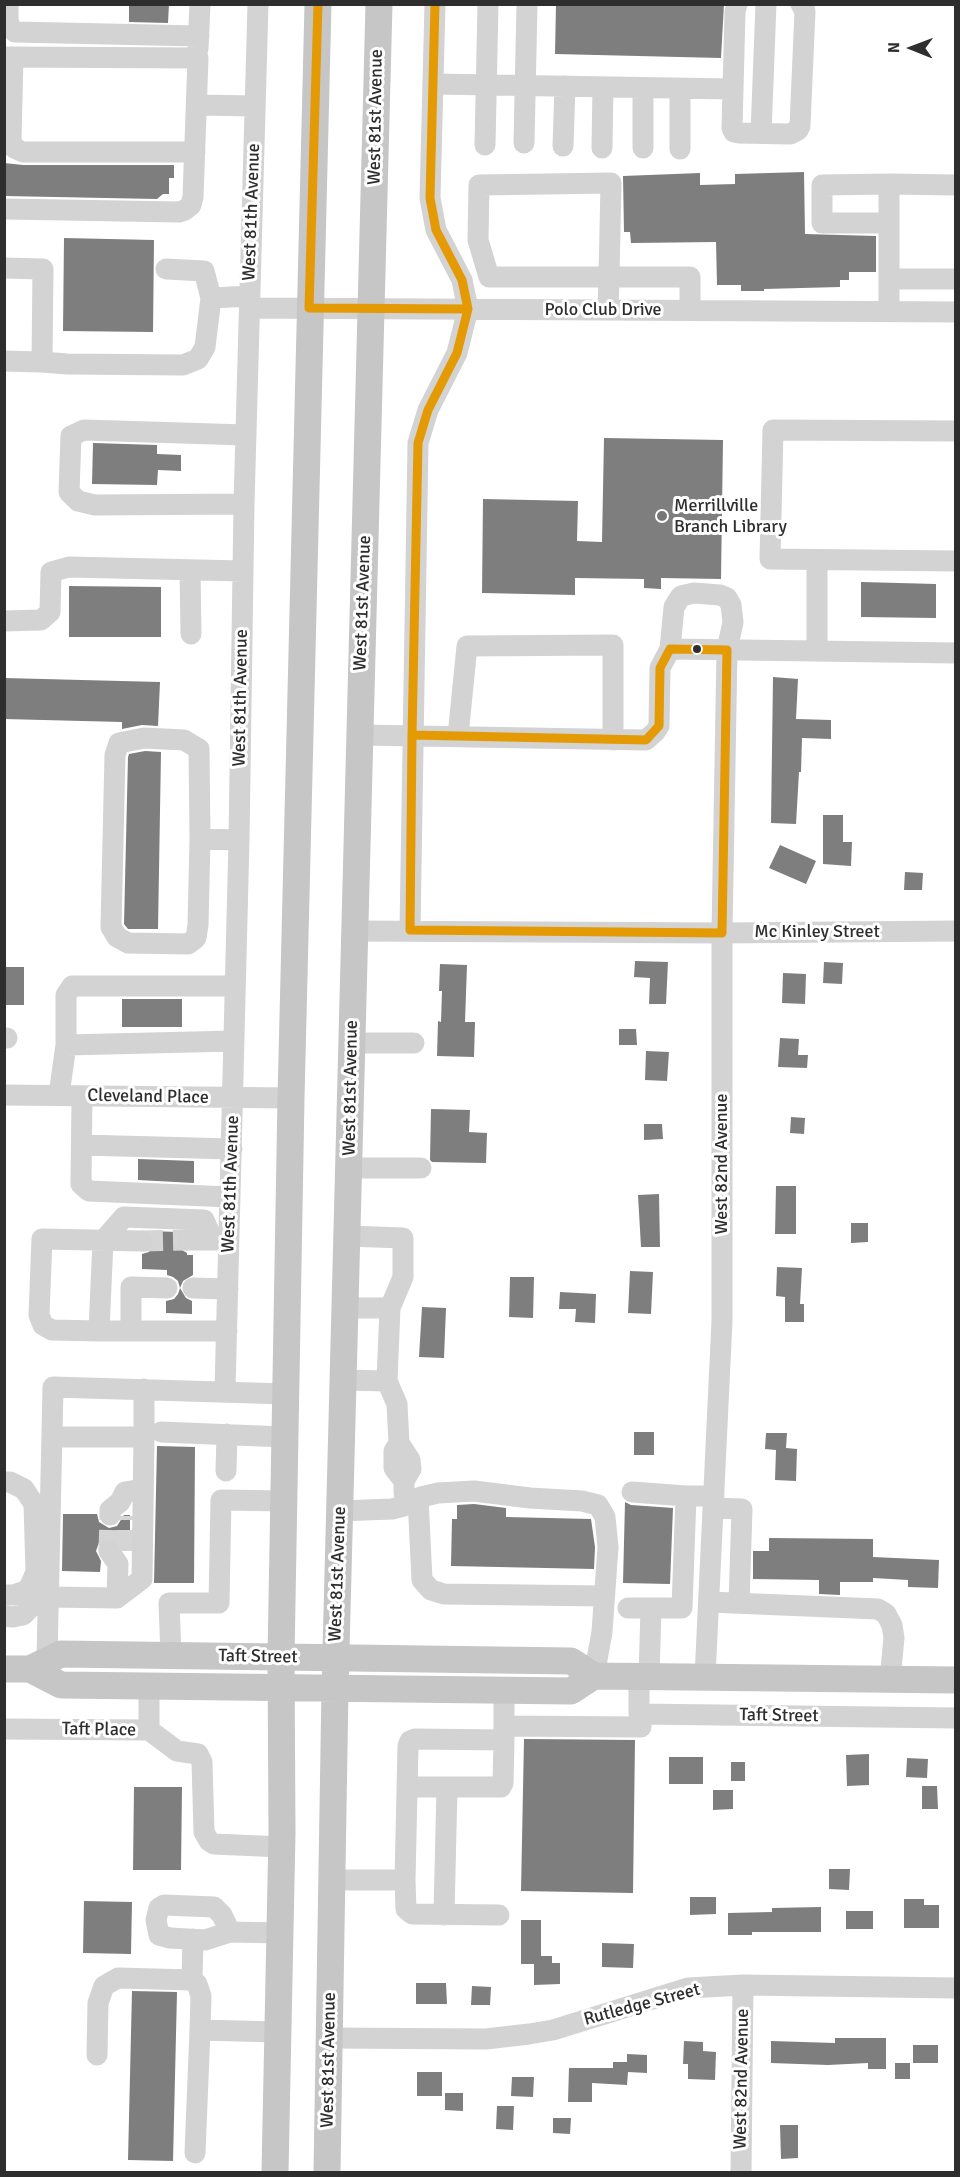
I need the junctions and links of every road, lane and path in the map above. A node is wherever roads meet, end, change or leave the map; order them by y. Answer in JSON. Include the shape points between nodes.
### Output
{"nodes":[{"id":1,"x":8,"y":4,"type":"edge"},
{"id":2,"x":200,"y":4,"type":"edge"},
{"id":3,"x":258,"y":4,"type":"edge"},
{"id":4,"x":318,"y":4,"type":"edge"},
{"id":5,"x":379,"y":4,"type":"edge"},
{"id":6,"x":435,"y":4,"type":"edge"},
{"id":7,"x":488,"y":4,"type":"edge"},
{"id":8,"x":527,"y":4,"type":"edge"},
{"id":9,"x":737,"y":4,"type":"edge"},
{"id":10,"x":766,"y":4,"type":"edge"},
{"id":11,"x":801,"y":4,"type":"edge"},
{"id":12,"x":46,"y":33,"type":"junction"},
{"id":13,"x":199,"y":36,"type":"junction"},
{"id":14,"x":9,"y":57,"type":"edge"},
{"id":15,"x":45,"y":57,"type":"junction"},
{"id":16,"x":198,"y":58,"type":"junction"},
{"id":17,"x":433,"y":84,"type":"junction"},
{"id":18,"x":486,"y":85,"type":"junction"},
{"id":19,"x":525,"y":85,"type":"junction"},
{"id":20,"x":565,"y":86,"type":"junction"},
{"id":21,"x":603,"y":87,"type":"junction"},
{"id":22,"x":643,"y":88,"type":"junction"},
{"id":23,"x":680,"y":88,"type":"junction"},
{"id":24,"x":732,"y":89,"type":"junction"},
{"id":25,"x":197,"y":105,"type":"junction"},
{"id":26,"x":255,"y":106,"type":"junction"},
{"id":27,"x":762,"y":133,"type":"junction"},
{"id":28,"x":524,"y":143,"type":"dead end"},
{"id":29,"x":485,"y":145,"type":"dead end"},
{"id":30,"x":563,"y":146,"type":"dead end"},
{"id":31,"x":602,"y":148,"type":"dead end"},
{"id":32,"x":643,"y":148,"type":"dead end"},
{"id":33,"x":680,"y":149,"type":"dead end"},
{"id":34,"x":195,"y":152,"type":"junction"},
{"id":35,"x":889,"y":184,"type":"junction"},
{"id":36,"x":956,"y":185,"type":"edge"},
{"id":37,"x":4,"y":209,"type":"edge"},
{"id":38,"x":889,"y":223,"type":"junction"},
{"id":39,"x":4,"y":268,"type":"edge"},
{"id":40,"x":166,"y":269,"type":"dead end"},
{"id":41,"x":609,"y":277,"type":"junction"},
{"id":42,"x":889,"y":279,"type":"junction"},
{"id":43,"x":956,"y":279,"type":"edge"},
{"id":44,"x":211,"y":298,"type":"junction"},
{"id":45,"x":250,"y":302,"type":"junction"},
{"id":46,"x":309,"y":308,"type":"junction"},
{"id":47,"x":371,"y":309,"type":"junction"},
{"id":48,"x":468,"y":309,"type":"junction"},
{"id":49,"x":608,"y":310,"type":"junction"},
{"id":50,"x":690,"y":310,"type":"junction"},
{"id":51,"x":889,"y":311,"type":"junction"},
{"id":52,"x":956,"y":312,"type":"edge"},
{"id":53,"x":4,"y":361,"type":"edge"},
{"id":54,"x":42,"y":362,"type":"junction"},
{"id":55,"x":956,"y":432,"type":"edge"},
{"id":56,"x":246,"y":435,"type":"junction"},
{"id":57,"x":244,"y":504,"type":"junction"},
{"id":58,"x":817,"y":560,"type":"junction"},
{"id":59,"x":956,"y":561,"type":"edge"},
{"id":60,"x":190,"y":570,"type":"junction"},
{"id":61,"x":243,"y":571,"type":"junction"},
{"id":62,"x":4,"y":621,"type":"edge"},
{"id":63,"x":191,"y":634,"type":"dead end"},
{"id":64,"x":670,"y":649,"type":"junction"},
{"id":65,"x":727,"y":650,"type":"junction"},
{"id":66,"x":817,"y":651,"type":"junction"},
{"id":67,"x":956,"y":653,"type":"edge"},
{"id":68,"x":360,"y":735,"type":"junction"},
{"id":69,"x":412,"y":735,"type":"junction"},
{"id":70,"x":459,"y":736,"type":"junction"},
{"id":71,"x":613,"y":740,"type":"junction"},
{"id":72,"x":200,"y":839,"type":"junction"},
{"id":73,"x":239,"y":840,"type":"junction"},
{"id":74,"x":410,"y":930,"type":"junction"},
{"id":75,"x":355,"y":931,"type":"junction"},
{"id":76,"x":956,"y":931,"type":"edge"},
{"id":77,"x":722,"y":933,"type":"junction"},
{"id":78,"x":235,"y":986,"type":"junction"},
{"id":79,"x":234,"y":1041,"type":"junction"},
{"id":80,"x":352,"y":1043,"type":"junction"},
{"id":81,"x":414,"y":1043,"type":"dead end"},
{"id":82,"x":66,"y":1045,"type":"junction"},
{"id":83,"x":4,"y":1095,"type":"edge"},
{"id":84,"x":59,"y":1095,"type":"junction"},
{"id":85,"x":82,"y":1096,"type":"junction"},
{"id":86,"x":233,"y":1098,"type":"junction"},
{"id":87,"x":291,"y":1098,"type":"junction"},
{"id":88,"x":82,"y":1145,"type":"junction"},
{"id":89,"x":232,"y":1149,"type":"junction"},
{"id":90,"x":349,"y":1168,"type":"junction"},
{"id":91,"x":421,"y":1168,"type":"dead end"},
{"id":92,"x":231,"y":1197,"type":"junction"},
{"id":93,"x":347,"y":1236,"type":"junction"},
{"id":94,"x":188,"y":1240,"type":"tunnel mouth"},
{"id":95,"x":221,"y":1240,"type":"junction"},
{"id":96,"x":103,"y":1241,"type":"junction"},
{"id":97,"x":142,"y":1241,"type":"tunnel mouth"},
{"id":98,"x":167,"y":1288,"type":"dead end"},
{"id":99,"x":193,"y":1288,"type":"dead end"},
{"id":100,"x":228,"y":1289,"type":"junction"},
{"id":101,"x":345,"y":1308,"type":"junction"},
{"id":102,"x":390,"y":1308,"type":"junction"},
{"id":103,"x":99,"y":1331,"type":"junction"},
{"id":104,"x":131,"y":1331,"type":"junction"},
{"id":105,"x":227,"y":1331,"type":"junction"},
{"id":106,"x":343,"y":1380,"type":"junction"},
{"id":107,"x":387,"y":1382,"type":"junction"},
{"id":108,"x":144,"y":1389,"type":"junction"},
{"id":109,"x":225,"y":1391,"type":"junction"},
{"id":110,"x":286,"y":1394,"type":"junction"},
{"id":111,"x":227,"y":1434,"type":"junction"},
{"id":112,"x":153,"y":1435,"type":"junction"},
{"id":113,"x":53,"y":1437,"type":"junction"},
{"id":114,"x":285,"y":1437,"type":"junction"},
{"id":115,"x":226,"y":1471,"type":"dead end"},
{"id":116,"x":4,"y":1482,"type":"edge"},
{"id":117,"x":143,"y":1489,"type":"junction"},
{"id":118,"x":632,"y":1492,"type":"dead end"},
{"id":119,"x":686,"y":1496,"type":"junction"},
{"id":120,"x":420,"y":1499,"type":"junction"},
{"id":121,"x":284,"y":1501,"type":"junction"},
{"id":122,"x":713,"y":1502,"type":"junction"},
{"id":123,"x":340,"y":1511,"type":"junction"},
{"id":124,"x":119,"y":1512,"type":"tunnel mouth"},
{"id":125,"x":118,"y":1554,"type":"tunnel mouth"},
{"id":126,"x":36,"y":1572,"type":"junction"},
{"id":127,"x":604,"y":1593,"type":"junction"},
{"id":128,"x":4,"y":1595,"type":"edge"},
{"id":129,"x":49,"y":1597,"type":"junction"},
{"id":130,"x":117,"y":1598,"type":"junction"},
{"id":131,"x":709,"y":1602,"type":"junction"},
{"id":132,"x":739,"y":1603,"type":"junction"},
{"id":133,"x":628,"y":1608,"type":"dead end"},
{"id":134,"x":651,"y":1608,"type":"junction"},
{"id":135,"x":4,"y":1616,"type":"edge"},
{"id":136,"x":171,"y":1655,"type":"junction"},
{"id":137,"x":281,"y":1658,"type":"junction"},
{"id":138,"x":336,"y":1658,"type":"junction"},
{"id":139,"x":27,"y":1666,"type":"edge"},
{"id":140,"x":594,"y":1676,"type":"junction"},
{"id":141,"x":644,"y":1677,"type":"junction"},
{"id":142,"x":705,"y":1677,"type":"junction"},
{"id":143,"x":890,"y":1679,"type":"junction"},
{"id":144,"x":956,"y":1680,"type":"edge"},
{"id":145,"x":149,"y":1686,"type":"junction"},
{"id":146,"x":281,"y":1687,"type":"junction"},
{"id":147,"x":335,"y":1688,"type":"junction"},
{"id":148,"x":504,"y":1690,"type":"junction"},
{"id":149,"x":639,"y":1714,"type":"junction"},
{"id":150,"x":956,"y":1718,"type":"edge"},
{"id":151,"x":4,"y":1729,"type":"edge"},
{"id":152,"x":149,"y":1730,"type":"junction"},
{"id":153,"x":504,"y":1733,"type":"junction"},
{"id":154,"x":407,"y":1787,"type":"junction"},
{"id":155,"x":447,"y":1787,"type":"junction"},
{"id":156,"x":282,"y":1847,"type":"junction"},
{"id":157,"x":333,"y":1880,"type":"junction"},
{"id":158,"x":405,"y":1880,"type":"junction"},
{"id":159,"x":444,"y":1915,"type":"junction"},
{"id":160,"x":499,"y":1915,"type":"dead end"},
{"id":161,"x":230,"y":1932,"type":"junction"},
{"id":162,"x":279,"y":1933,"type":"junction"},
{"id":163,"x":193,"y":1939,"type":"junction"},
{"id":164,"x":192,"y":1980,"type":"junction"},
{"id":165,"x":743,"y":1985,"type":"junction"},
{"id":166,"x":956,"y":1988,"type":"edge"},
{"id":167,"x":201,"y":2031,"type":"junction"},
{"id":168,"x":277,"y":2032,"type":"junction"},
{"id":169,"x":329,"y":2037,"type":"junction"},
{"id":170,"x":97,"y":2055,"type":"dead end"},
{"id":171,"x":195,"y":2152,"type":"dead end"},
{"id":172,"x":275,"y":2172,"type":"edge"},
{"id":173,"x":327,"y":2172,"type":"edge"},
{"id":174,"x":741,"y":2172,"type":"edge"}],
"edges":[{"from":1,"to":12,"type":"street","via":[[8,20],[15,32]]},
{"from":2,"to":13,"type":"street"},
{"from":3,"to":26,"type":"street","name":"West 81th Avenue"},
{"from":4,"to":46,"type":"main road"},
{"from":5,"to":47,"type":"main road","name":"West 81st Avenue"},
{"from":6,"to":17,"type":"street"},
{"from":7,"to":18,"type":"street"},
{"from":8,"to":19,"type":"street"},
{"from":9,"to":24,"type":"street"},
{"from":10,"to":27,"type":"street"},
{"from":11,"to":27,"type":"street","via":[[805,11],[800,126],[790,134]]},
{"from":12,"to":13,"type":"street"},
{"from":12,"to":15,"type":"street"},
{"from":13,"to":16,"type":"street"},
{"from":14,"to":15,"type":"street"},
{"from":14,"to":34,"type":"street","via":[[14,148],[23,152]]},
{"from":15,"to":16,"type":"street"},
{"from":16,"to":25,"type":"street"},
{"from":17,"to":18,"type":"street"},
{"from":17,"to":48,"type":"street","via":[[430,198],[436,230],[462,280]]},
{"from":18,"to":19,"type":"street"},
{"from":18,"to":29,"type":"street"},
{"from":19,"to":20,"type":"street"},
{"from":19,"to":28,"type":"street"},
{"from":20,"to":21,"type":"street"},
{"from":20,"to":30,"type":"street"},
{"from":21,"to":22,"type":"street"},
{"from":21,"to":31,"type":"street"},
{"from":22,"to":23,"type":"street"},
{"from":22,"to":32,"type":"street"},
{"from":23,"to":24,"type":"street"},
{"from":23,"to":33,"type":"street"},
{"from":24,"to":27,"type":"street","via":[[731,122],[735,132]]},
{"from":25,"to":26,"type":"street"},
{"from":25,"to":34,"type":"street"},
{"from":26,"to":45,"type":"street","name":"West 81th Avenue"},
{"from":34,"to":37,"type":"street","via":[[191,205],[179,212]]},
{"from":35,"to":36,"type":"street"},
{"from":35,"to":38,"type":"street"},
{"from":35,"to":38,"type":"street","via":[[822,185],[822,223]]},
{"from":38,"to":42,"type":"street"},
{"from":39,"to":54,"type":"street","via":[[43,269]]},
{"from":40,"to":44,"type":"street","via":[[204,271]]},
{"from":41,"to":41,"type":"street","via":[[611,183],[479,185],[478,240],[489,277]]},
{"from":41,"to":49,"type":"street"},
{"from":41,"to":50,"type":"street","via":[[690,277]]},
{"from":42,"to":43,"type":"street"},
{"from":42,"to":51,"type":"street"},
{"from":44,"to":45,"type":"street","name":"Polo Club Drive"},
{"from":44,"to":54,"type":"street","via":[[205,348],[198,359],[183,365]]},
{"from":45,"to":46,"type":"street","name":"Polo Club Drive"},
{"from":45,"to":56,"type":"street","name":"West 81th Avenue"},
{"from":46,"to":47,"type":"street","name":"Polo Club Drive"},
{"from":46,"to":87,"type":"main road"},
{"from":47,"to":48,"type":"street","name":"Polo Club Drive"},
{"from":47,"to":68,"type":"main road","name":"West 81st Avenue"},
{"from":48,"to":49,"type":"street","name":"Polo Club Drive"},
{"from":48,"to":69,"type":"street","via":[[458,353],[428,410],[418,443]]},
{"from":49,"to":50,"type":"street","name":"Polo Club Drive"},
{"from":50,"to":51,"type":"street","name":"Polo Club Drive"},
{"from":51,"to":52,"type":"street","name":"Polo Club Drive"},
{"from":53,"to":54,"type":"street"},
{"from":55,"to":58,"type":"street","via":[[773,430],[770,559]]},
{"from":56,"to":57,"type":"street","name":"West 81th Avenue"},
{"from":56,"to":57,"type":"street","via":[[84,430],[71,436],[69,492],[78,501],[95,505]]},
{"from":57,"to":61,"type":"street","name":"West 81th Avenue"},
{"from":58,"to":59,"type":"street"},
{"from":58,"to":66,"type":"street"},
{"from":60,"to":61,"type":"street"},
{"from":60,"to":62,"type":"street","via":[[60,569],[51,572],[50,612],[41,620]]},
{"from":60,"to":63,"type":"street"},
{"from":61,"to":73,"type":"street","name":"West 81th Avenue"},
{"from":64,"to":65,"type":"street"},
{"from":64,"to":65,"type":"street","via":[[674,607],[681,596],[694,593],[727,598],[733,622]]},
{"from":64,"to":71,"type":"street","via":[[660,668],[659,726],[646,740]]},
{"from":65,"to":66,"type":"street"},
{"from":65,"to":77,"type":"street","name":"West 82nd Avenue"},
{"from":66,"to":67,"type":"street"},
{"from":68,"to":69,"type":"street"},
{"from":68,"to":75,"type":"main road","name":"West 81st Avenue"},
{"from":69,"to":70,"type":"street"},
{"from":69,"to":74,"type":"street"},
{"from":70,"to":71,"type":"street"},
{"from":70,"to":71,"type":"street","via":[[467,646],[613,645]]},
{"from":72,"to":72,"type":"street","via":[[199,749],[184,740],[144,738],[119,743],[115,755],[111,927],[117,937],[128,943],[176,944],[188,944],[196,938]]},
{"from":72,"to":73,"type":"street"},
{"from":73,"to":78,"type":"street","name":"West 81th Avenue"},
{"from":74,"to":75,"type":"street","name":"Mc Kinley Street"},
{"from":74,"to":77,"type":"street","name":"Mc Kinley Street"},
{"from":75,"to":80,"type":"main road","name":"West 81st Avenue"},
{"from":76,"to":77,"type":"street","name":"Mc Kinley Street"},
{"from":77,"to":122,"type":"street","name":"West 82nd Avenue","via":[[722,1321]]},
{"from":78,"to":79,"type":"street","name":"West 81th Avenue"},
{"from":78,"to":82,"type":"street","via":[[72,986],[66,995]]},
{"from":79,"to":82,"type":"street"},
{"from":79,"to":86,"type":"street","name":"West 81th Avenue"},
{"from":80,"to":81,"type":"street"},
{"from":80,"to":90,"type":"main road","name":"West 81st Avenue"},
{"from":82,"to":84,"type":"street"},
{"from":83,"to":84,"type":"street","name":"Cleveland Place"},
{"from":84,"to":85,"type":"street","name":"Cleveland Place"},
{"from":85,"to":86,"type":"street","name":"Cleveland Place"},
{"from":85,"to":88,"type":"street"},
{"from":86,"to":87,"type":"street","name":"Cleveland Place"},
{"from":86,"to":89,"type":"street","name":"West 81th Avenue"},
{"from":87,"to":110,"type":"main road"},
{"from":88,"to":89,"type":"street"},
{"from":88,"to":92,"type":"street","via":[[81,1184],[89,1191]]},
{"from":89,"to":92,"type":"street","name":"West 81th Avenue"},
{"from":90,"to":91,"type":"street"},
{"from":90,"to":93,"type":"main road","name":"West 81st Avenue"},
{"from":92,"to":95,"type":"street","name":"West 81th Avenue"},
{"from":93,"to":101,"type":"main road","name":"West 81st Avenue"},
{"from":93,"to":102,"type":"street","via":[[403,1238],[403,1278]]},
{"from":94,"to":95,"type":"street"},
{"from":95,"to":96,"type":"street","via":[[204,1220],[124,1217]]},
{"from":95,"to":100,"type":"street","name":"West 81th Avenue"},
{"from":96,"to":97,"type":"street"},
{"from":96,"to":103,"type":"street"},
{"from":96,"to":103,"type":"street","via":[[42,1239],[39,1315],[43,1325],[52,1330]]},
{"from":98,"to":104,"type":"street","via":[[131,1287]]},
{"from":99,"to":100,"type":"street"},
{"from":100,"to":105,"type":"street","name":"West 81th Avenue"},
{"from":101,"to":102,"type":"street"},
{"from":101,"to":106,"type":"main road","name":"West 81st Avenue"},
{"from":102,"to":107,"type":"street"},
{"from":103,"to":104,"type":"street"},
{"from":104,"to":105,"type":"street"},
{"from":105,"to":109,"type":"street","name":"West 81th Avenue"},
{"from":106,"to":107,"type":"street"},
{"from":106,"to":123,"type":"main road","name":"West 81st Avenue"},
{"from":107,"to":120,"type":"street","via":[[397,1404],[399,1443],[394,1451],[394,1468]]},
{"from":108,"to":109,"type":"street"},
{"from":108,"to":112,"type":"street"},
{"from":108,"to":113,"type":"street","via":[[53,1387]]},
{"from":109,"to":110,"type":"street"},
{"from":110,"to":114,"type":"main road"},
{"from":111,"to":112,"type":"street"},
{"from":111,"to":114,"type":"street"},
{"from":111,"to":115,"type":"street"},
{"from":112,"to":113,"type":"street"},
{"from":112,"to":117,"type":"street"},
{"from":113,"to":129,"type":"street"},
{"from":114,"to":121,"type":"main road"},
{"from":116,"to":126,"type":"street","via":[[24,1489],[34,1504]]},
{"from":117,"to":124,"type":"street","via":[[125,1492]]},
{"from":117,"to":130,"type":"street","via":[[142,1579]]},
{"from":118,"to":119,"type":"street"},
{"from":119,"to":122,"type":"street"},
{"from":119,"to":134,"type":"street","via":[[682,1608]]},
{"from":120,"to":123,"type":"street","via":[[392,1509]]},
{"from":120,"to":127,"type":"street","via":[[422,1580],[431,1590],[444,1594]]},
{"from":120,"to":127,"type":"street","via":[[474,1491],[598,1505],[605,1517],[608,1547]]},
{"from":121,"to":136,"type":"street","via":[[221,1500],[219,1603],[169,1603]]},
{"from":121,"to":137,"type":"main road"},
{"from":122,"to":131,"type":"street","name":"West 82nd Avenue"},
{"from":122,"to":132,"type":"street","via":[[742,1509]]},
{"from":123,"to":138,"type":"main road","name":"West 81st Avenue"},
{"from":125,"to":130,"type":"street"},
{"from":126,"to":128,"type":"street","via":[[28,1590]]},
{"from":126,"to":135,"type":"street","via":[[37,1597],[32,1606],[23,1615]]},
{"from":127,"to":140,"type":"street"},
{"from":129,"to":130,"type":"street"},
{"from":129,"to":139,"type":"street"},
{"from":131,"to":132,"type":"street"},
{"from":131,"to":142,"type":"street","name":"West 82nd Avenue"},
{"from":132,"to":143,"type":"street","via":[[878,1609],[892,1625]]},
{"from":133,"to":134,"type":"street"},
{"from":134,"to":141,"type":"street"},
{"from":136,"to":137,"type":"main road","name":"Taft Street"},
{"from":136,"to":139,"type":"main road","name":"Taft Street","via":[[61,1654]]},
{"from":137,"to":138,"type":"main road","name":"Taft Street"},
{"from":137,"to":146,"type":"main road"},
{"from":138,"to":140,"type":"main road","name":"Taft Street","via":[[571,1661]]},
{"from":138,"to":147,"type":"main road","name":"West 81st Avenue"},
{"from":139,"to":145,"type":"main road","name":"Taft Street","via":[[61,1684]]},
{"from":140,"to":141,"type":"main road","name":"Taft Street"},
{"from":140,"to":148,"type":"main road","name":"Taft Street","via":[[571,1691]]},
{"from":141,"to":142,"type":"main road","name":"Taft Street"},
{"from":141,"to":149,"type":"street"},
{"from":142,"to":143,"type":"main road","name":"Taft Street"},
{"from":143,"to":144,"type":"main road","name":"Taft Street"},
{"from":145,"to":146,"type":"main road","name":"Taft Street"},
{"from":145,"to":152,"type":"street","name":"Taft Place"},
{"from":146,"to":147,"type":"main road","name":"Taft Street"},
{"from":146,"to":156,"type":"main road"},
{"from":147,"to":148,"type":"main road","name":"Taft Street"},
{"from":147,"to":157,"type":"main road","name":"West 81st Avenue"},
{"from":148,"to":153,"type":"street"},
{"from":149,"to":150,"type":"street","name":"Taft Street"},
{"from":149,"to":153,"type":"street","via":[[641,1727]]},
{"from":151,"to":152,"type":"street","name":"Taft Place"},
{"from":152,"to":156,"type":"street","via":[[177,1751],[198,1754],[202,1762],[204,1832],[209,1840],[214,1844]]},
{"from":153,"to":154,"type":"street","via":[[410,1741]]},
{"from":153,"to":155,"type":"street","via":[[501,1786]]},
{"from":154,"to":155,"type":"street"},
{"from":154,"to":158,"type":"street"},
{"from":155,"to":159,"type":"street"},
{"from":156,"to":162,"type":"main road"},
{"from":157,"to":158,"type":"street"},
{"from":157,"to":169,"type":"main road","name":"West 81st Avenue"},
{"from":158,"to":159,"type":"street","via":[[409,1913]]},
{"from":159,"to":160,"type":"street"},
{"from":161,"to":162,"type":"street"},
{"from":161,"to":163,"type":"street","via":[[205,1940]]},
{"from":161,"to":163,"type":"street","via":[[214,1907],[159,1908],[159,1935]]},
{"from":162,"to":168,"type":"main road"},
{"from":163,"to":164,"type":"street"},
{"from":164,"to":167,"type":"street","via":[[201,1996]]},
{"from":164,"to":170,"type":"street","via":[[118,1978],[104,1986],[98,2003]]},
{"from":165,"to":166,"type":"street","name":"Rutledge Street"},
{"from":165,"to":169,"type":"street","name":"Rutledge Street","via":[[688,1988],[553,2030],[508,2037]]},
{"from":165,"to":174,"type":"street","name":"West 82nd Avenue"},
{"from":167,"to":168,"type":"street"},
{"from":167,"to":171,"type":"street"},
{"from":168,"to":172,"type":"main road"},
{"from":169,"to":173,"type":"main road","name":"West 81st Avenue"}]}
